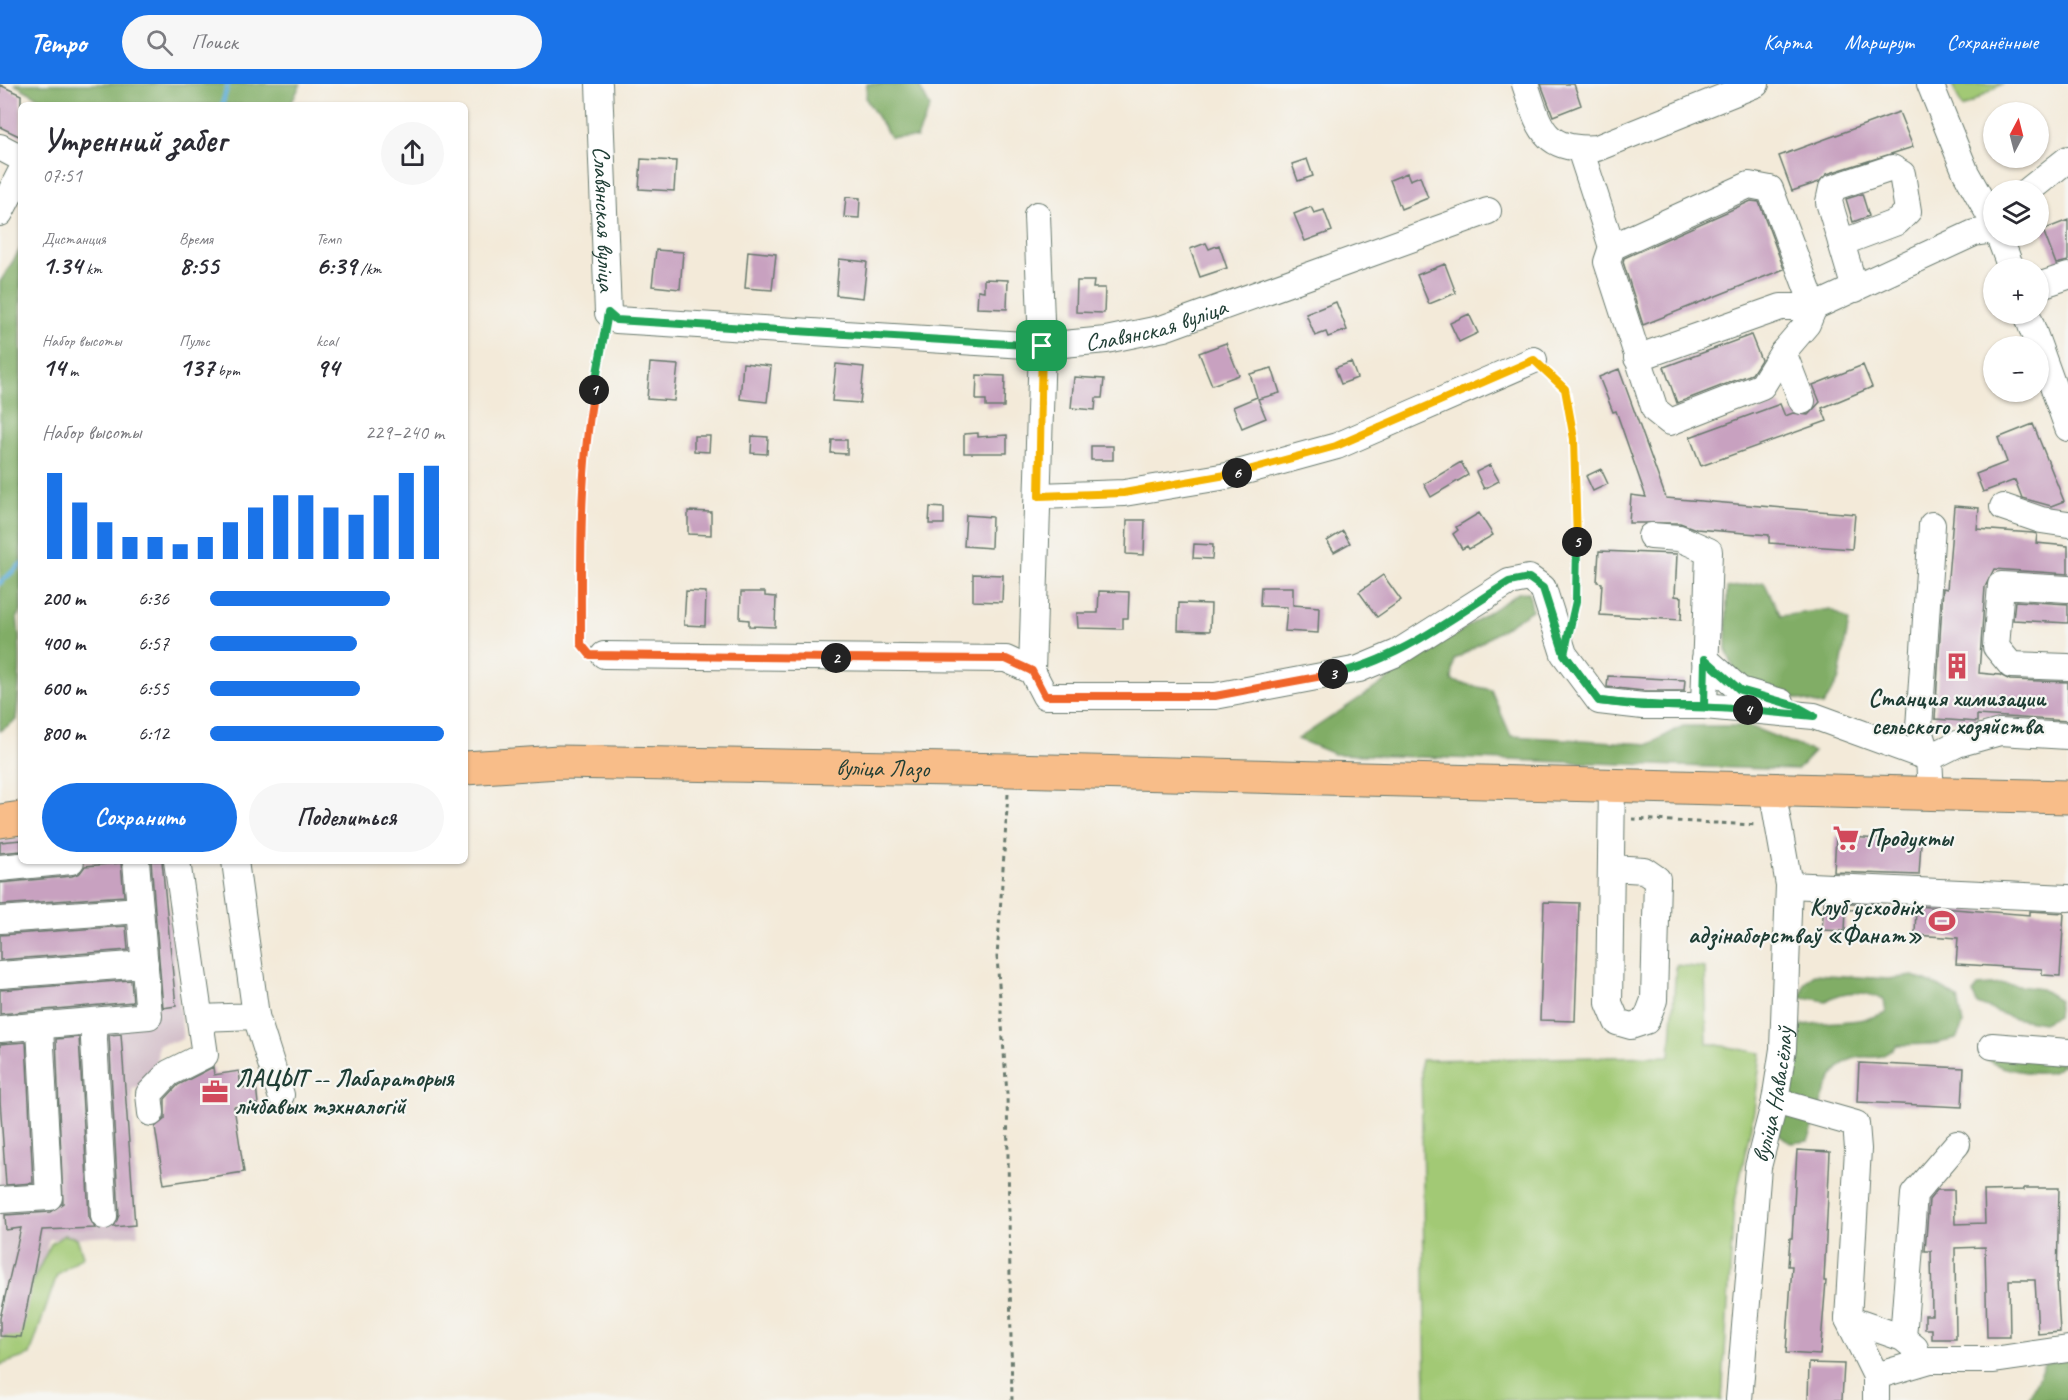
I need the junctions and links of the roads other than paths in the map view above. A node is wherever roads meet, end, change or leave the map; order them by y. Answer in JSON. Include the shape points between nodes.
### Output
{"nodes":[{"id":1,"x":598,"y":84,"type":"edge"},
{"id":2,"x":1525,"y":84,"type":"edge"},
{"id":3,"x":1756,"y":84,"type":"edge"},
{"id":4,"x":1930,"y":84,"type":"edge"},
{"id":5,"x":0,"y":147,"type":"edge"},
{"id":6,"x":1580,"y":149,"type":"junction"},
{"id":7,"x":18,"y":156,"type":"edge"},
{"id":8,"x":2068,"y":159,"type":"edge"},
{"id":9,"x":18,"y":178,"type":"edge"},
{"id":10,"x":2042,"y":180,"type":"edge"},
{"id":11,"x":1983,"y":203,"type":"edge"},
{"id":12,"x":1488,"y":211,"type":"dead end"},
{"id":13,"x":0,"y":213,"type":"edge"},
{"id":14,"x":1036,"y":215,"type":"dead end"},
{"id":15,"x":1983,"y":232,"type":"edge"},
{"id":16,"x":1841,"y":243,"type":"dead end"},
{"id":17,"x":1612,"y":247,"type":"junction"},
{"id":18,"x":2068,"y":276,"type":"edge"},
{"id":19,"x":2049,"y":282,"type":"edge"},
{"id":20,"x":1855,"y":289,"type":"junction"},
{"id":21,"x":1814,"y":307,"type":"junction"},
{"id":22,"x":2031,"y":324,"type":"edge"},
{"id":23,"x":1042,"y":346,"type":"junction"},
{"id":24,"x":1783,"y":352,"type":"junction"},
{"id":25,"x":1637,"y":358,"type":"junction"},
{"id":26,"x":1534,"y":360,"type":"road end"},
{"id":27,"x":1802,"y":401,"type":"dead end"},
{"id":28,"x":2068,"y":428,"type":"edge"},
{"id":29,"x":1039,"y":496,"type":"junction"},
{"id":30,"x":2004,"y":507,"type":"dead end"},
{"id":31,"x":2068,"y":524,"type":"edge"},
{"id":32,"x":1932,"y":525,"type":"dead end"},
{"id":33,"x":1651,"y":536,"type":"dead end"},
{"id":34,"x":2068,"y":589,"type":"edge"},
{"id":35,"x":604,"y":655,"type":"road end"},
{"id":36,"x":1705,"y":659,"type":"junction"},
{"id":37,"x":2068,"y":667,"type":"edge"},
{"id":38,"x":1032,"y":671,"type":"junction"},
{"id":39,"x":1704,"y":706,"type":"junction"},
{"id":40,"x":1814,"y":716,"type":"junction"},
{"id":41,"x":2068,"y":736,"type":"edge"},
{"id":42,"x":1929,"y":758,"type":"junction"},
{"id":43,"x":468,"y":768,"type":"edge"},
{"id":44,"x":1612,"y":784,"type":"junction"},
{"id":45,"x":1772,"y":789,"type":"junction"},
{"id":46,"x":1931,"y":793,"type":"junction"},
{"id":47,"x":2068,"y":797,"type":"edge"},
{"id":48,"x":18,"y":818,"type":"edge"},
{"id":49,"x":0,"y":821,"type":"edge"},
{"id":50,"x":41,"y":864,"type":"edge"},
{"id":51,"x":136,"y":864,"type":"edge"},
{"id":52,"x":177,"y":864,"type":"edge"},
{"id":53,"x":235,"y":864,"type":"edge"},
{"id":54,"x":0,"y":868,"type":"edge"},
{"id":55,"x":1612,"y":868,"type":"junction"},
{"id":56,"x":1789,"y":885,"type":"junction"},
{"id":57,"x":2068,"y":898,"type":"edge"},
{"id":58,"x":140,"y":910,"type":"junction"},
{"id":59,"x":0,"y":920,"type":"edge"},
{"id":60,"x":145,"y":964,"type":"junction"},
{"id":61,"x":0,"y":975,"type":"edge"},
{"id":62,"x":256,"y":1016,"type":"junction"},
{"id":63,"x":200,"y":1018,"type":"junction"},
{"id":64,"x":93,"y":1022,"type":"junction"},
{"id":65,"x":40,"y":1028,"type":"junction"},
{"id":66,"x":0,"y":1029,"type":"edge"},
{"id":67,"x":1992,"y":1047,"type":"dead end"},
{"id":68,"x":2068,"y":1052,"type":"edge"},
{"id":69,"x":281,"y":1095,"type":"dead end"},
{"id":70,"x":1775,"y":1101,"type":"junction"},
{"id":71,"x":151,"y":1113,"type":"dead end"},
{"id":72,"x":1958,"y":1144,"type":"dead end"},
{"id":73,"x":0,"y":1200,"type":"edge"},
{"id":74,"x":104,"y":1216,"type":"dead end"},
{"id":75,"x":1848,"y":1319,"type":"junction"},
{"id":76,"x":1903,"y":1338,"type":"junction"},
{"id":77,"x":2068,"y":1349,"type":"edge"},
{"id":78,"x":1930,"y":1360,"type":"junction"},
{"id":79,"x":1876,"y":1388,"type":"edge"},
{"id":80,"x":1739,"y":1400,"type":"edge"}],
"edges":[{"from":1,"to":23,"type":"street","name":"Славянская вуліца","via":[[608,313],[616,320]]},
{"from":2,"to":6,"type":"street","via":[[1537,120],[1551,140]]},
{"from":3,"to":6,"type":"street","via":[[1597,147]]},
{"from":4,"to":11,"type":"street","via":[[1966,173]]},
{"from":5,"to":7,"type":"street"},
{"from":6,"to":17,"type":"street"},
{"from":8,"to":10,"type":"street"},
{"from":9,"to":13,"type":"street"},
{"from":12,"to":23,"type":"street","name":"Славянская вуліца","via":[[1164,328],[1106,340]]},
{"from":14,"to":23,"type":"street"},
{"from":15,"to":20,"type":"street"},
{"from":16,"to":20,"type":"street"},
{"from":17,"to":21,"type":"street","via":[[1749,185],[1770,189]]},
{"from":17,"to":25,"type":"street","via":[[1606,262]]},
{"from":18,"to":19,"type":"street"},
{"from":20,"to":21,"type":"street"},
{"from":21,"to":24,"type":"street","via":[[1807,324]]},
{"from":21,"to":25,"type":"street","via":[[1781,307]]},
{"from":22,"to":28,"type":"street"},
{"from":23,"to":29,"type":"street"},
{"from":24,"to":25,"type":"street","via":[[1762,386],[1670,422],[1655,410]]},
{"from":24,"to":27,"type":"street"},
{"from":26,"to":29,"type":"street","via":[[1336,446],[1227,476],[1124,493]]},
{"from":29,"to":38,"type":"street"},
{"from":30,"to":31,"type":"street","via":[[2041,520]]},
{"from":32,"to":42,"type":"street","via":[[1919,728]]},
{"from":33,"to":36,"type":"street","via":[[1678,538],[1709,551]]},
{"from":34,"to":37,"type":"street","via":[[2001,585],[1996,647],[2011,665]]},
{"from":35,"to":38,"type":"street","via":[[1006,659]]},
{"from":36,"to":39,"type":"street"},
{"from":36,"to":40,"type":"street","via":[[1740,690],[1796,706]]},
{"from":38,"to":39,"type":"street","via":[[1045,696],[1215,696],[1359,669],[1397,653],[1509,582],[1529,578],[1543,588],[1564,654],[1599,701]]},
{"from":39,"to":40,"type":"street"},
{"from":40,"to":42,"type":"street"},
{"from":41,"to":42,"type":"street","via":[[2000,732],[1957,744]]},
{"from":42,"to":46,"type":"street"},
{"from":43,"to":44,"type":"main road","name":"вуліца Лазо","via":[[559,762]]},
{"from":44,"to":45,"type":"main road","name":"вуліца Лазо"},
{"from":44,"to":55,"type":"street"},
{"from":45,"to":46,"type":"main road","name":"вуліца Лазо"},
{"from":45,"to":56,"type":"street","name":"вуліца Навасёлаў"},
{"from":46,"to":47,"type":"main road","name":"вуліца Лазо"},
{"from":48,"to":49,"type":"main road"},
{"from":50,"to":54,"type":"street"},
{"from":51,"to":58,"type":"street"},
{"from":52,"to":63,"type":"street"},
{"from":53,"to":62,"type":"street"},
{"from":55,"to":55,"type":"street","via":[[1609,1003],[1617,1022],[1631,1026],[1646,1021],[1654,1000],[1657,879],[1644,870]]},
{"from":56,"to":57,"type":"street"},
{"from":56,"to":70,"type":"street","name":"вуліца Навасёлаў","via":[[1783,1048]]},
{"from":58,"to":59,"type":"street"},
{"from":58,"to":60,"type":"street"},
{"from":60,"to":61,"type":"street"},
{"from":60,"to":64,"type":"street","via":[[149,1016]]},
{"from":62,"to":63,"type":"street"},
{"from":62,"to":69,"type":"street"},
{"from":63,"to":71,"type":"street","via":[[205,1055],[169,1073],[149,1094]]},
{"from":64,"to":65,"type":"street"},
{"from":64,"to":74,"type":"street"},
{"from":65,"to":66,"type":"street"},
{"from":65,"to":73,"type":"street","via":[[49,1197]]},
{"from":67,"to":68,"type":"street"},
{"from":70,"to":75,"type":"street","via":[[1856,1124],[1858,1149]]},
{"from":70,"to":80,"type":"street","name":"вуліца Навасёлаў","via":[[1758,1167]]},
{"from":72,"to":76,"type":"street","via":[[1914,1194]]},
{"from":75,"to":76,"type":"street"},
{"from":75,"to":79,"type":"street"},
{"from":76,"to":78,"type":"street"},
{"from":77,"to":78,"type":"street","via":[[1994,1360]]},
{"from":78,"to":79,"type":"street"}]}
